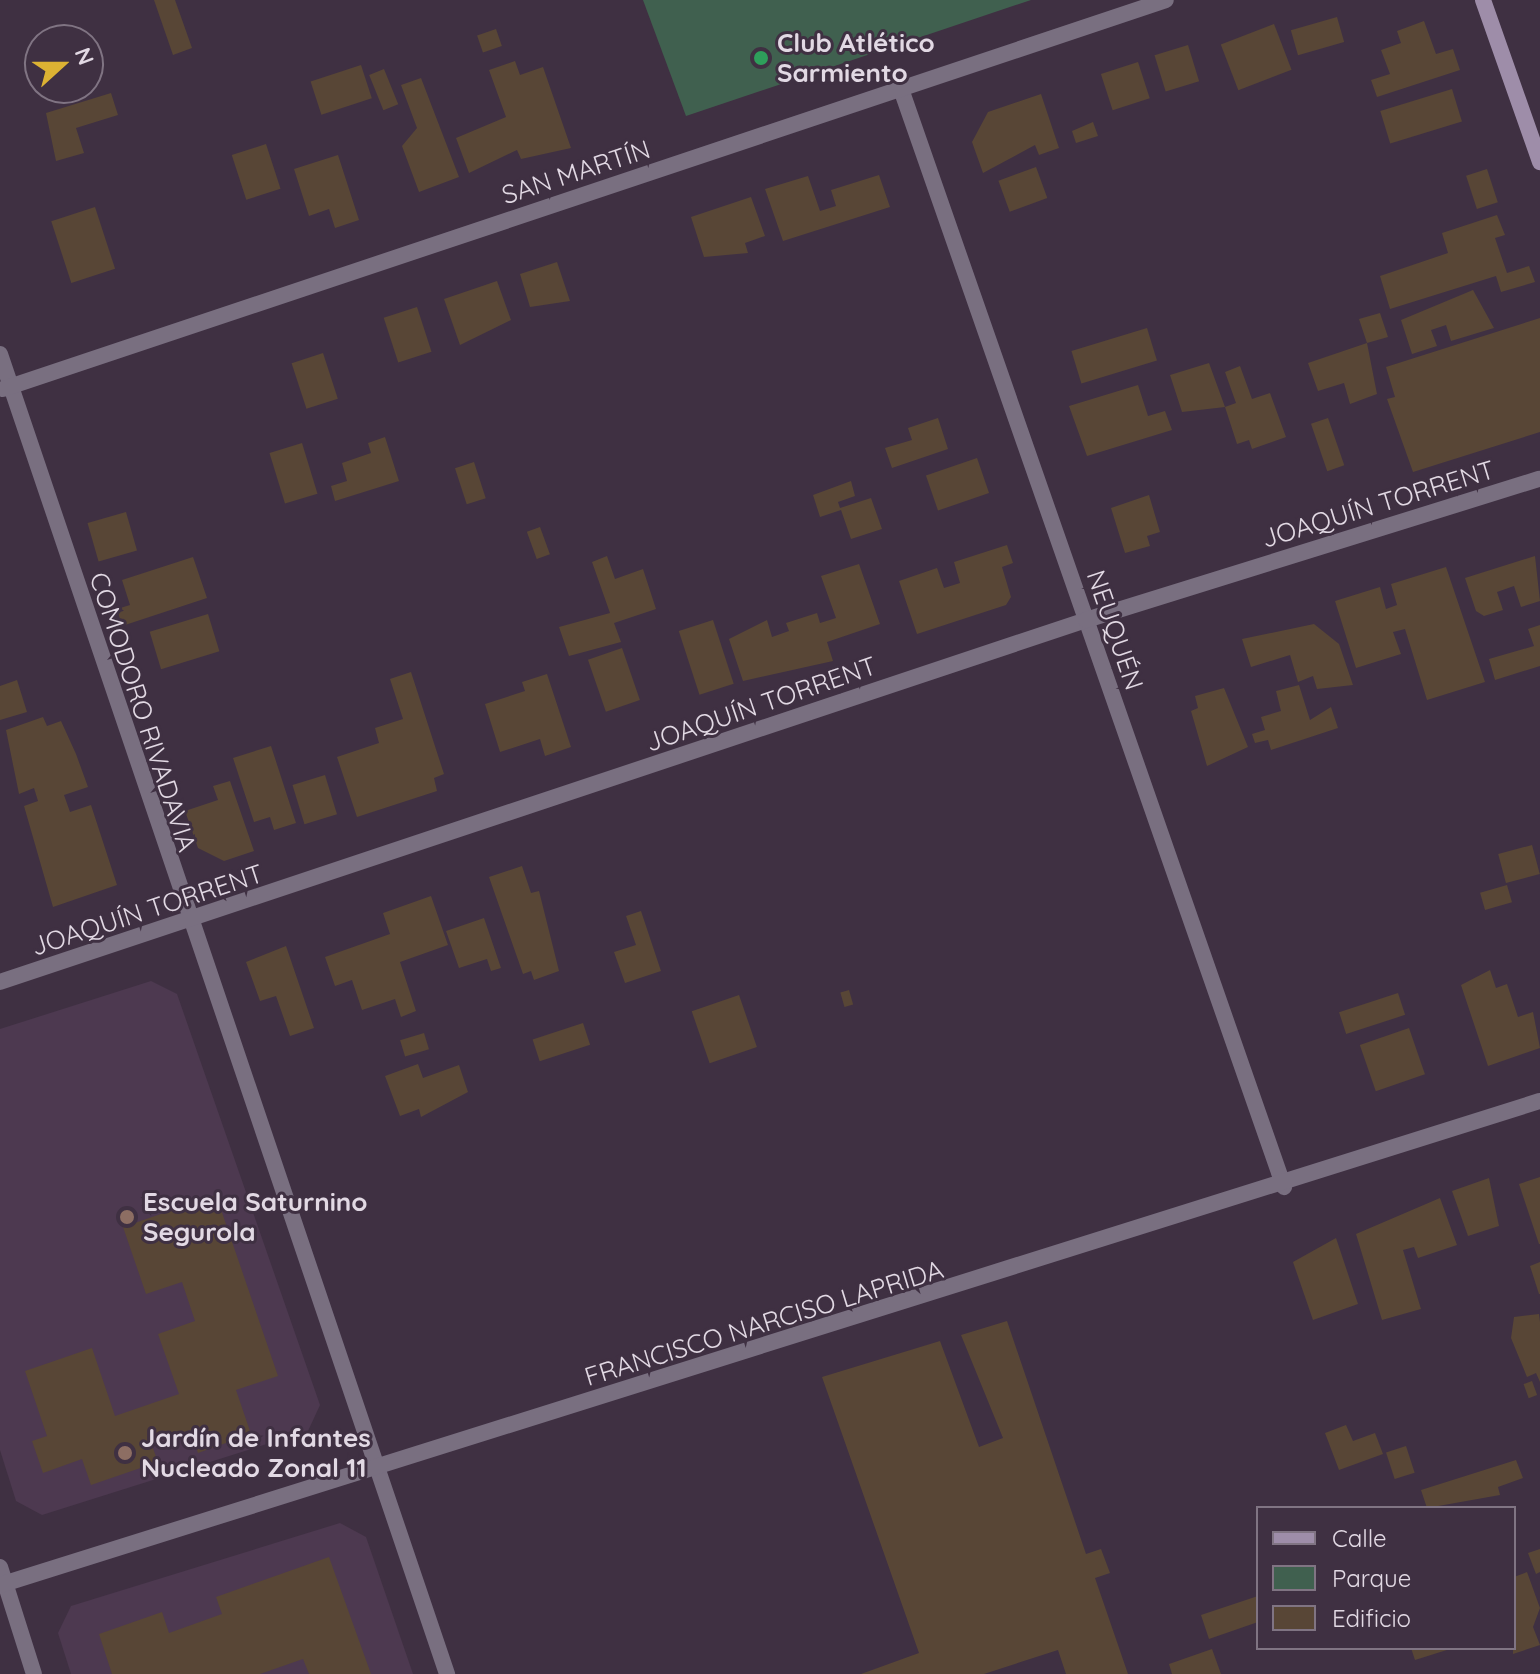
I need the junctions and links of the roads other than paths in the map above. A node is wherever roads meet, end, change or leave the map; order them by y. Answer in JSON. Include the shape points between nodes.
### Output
{"nodes":[{"id":1,"x":1166,"y":0,"type":"edge"},
{"id":2,"x":1483,"y":0,"type":"edge"},
{"id":3,"x":901,"y":89,"type":"junction"},
{"id":4,"x":1540,"y":162,"type":"edge"},
{"id":5,"x":0,"y":354,"type":"edge"},
{"id":6,"x":5,"y":388,"type":"edge"},
{"id":7,"x":1540,"y":479,"type":"edge"},
{"id":8,"x":1086,"y":620,"type":"junction"},
{"id":9,"x":187,"y":924,"type":"junction"},
{"id":10,"x":0,"y":982,"type":"edge"},
{"id":11,"x":1540,"y":1101,"type":"edge"},
{"id":12,"x":1284,"y":1187,"type":"junction"},
{"id":13,"x":376,"y":1469,"type":"junction"},
{"id":14,"x":0,"y":1567,"type":"edge"},
{"id":15,"x":3,"y":1584,"type":"edge"},
{"id":16,"x":34,"y":1674,"type":"edge"},
{"id":17,"x":447,"y":1674,"type":"edge"}],
"edges":[{"from":1,"to":3,"type":"street","name":"SAN MARTÍN"},
{"from":2,"to":4,"type":"main road"},
{"from":3,"to":6,"type":"street","name":"SAN MARTÍN"},
{"from":3,"to":8,"type":"street","name":"NEUQUÉN"},
{"from":5,"to":6,"type":"street","name":"COMODORO RIVADAVIA"},
{"from":6,"to":9,"type":"street","name":"COMODORO RIVADAVIA"},
{"from":7,"to":8,"type":"street","name":"JOAQUÍN TORRENT"},
{"from":8,"to":9,"type":"street","name":"JOAQUÍN TORRENT"},
{"from":8,"to":12,"type":"street","name":"NEUQUÉN"},
{"from":9,"to":10,"type":"street","name":"JOAQUÍN TORRENT"},
{"from":9,"to":13,"type":"street","name":"COMODORO RIVADAVIA"},
{"from":11,"to":12,"type":"street","name":"FRANCISCO NARCISO LAPRIDA"},
{"from":12,"to":13,"type":"street","name":"FRANCISCO NARCISO LAPRIDA"},
{"from":13,"to":15,"type":"street","name":"FRANCISCO NARCISO LAPRIDA"},
{"from":13,"to":17,"type":"street","name":"COMODORO RIVADAVIA"},
{"from":14,"to":15,"type":"street"},
{"from":15,"to":16,"type":"street"}]}
